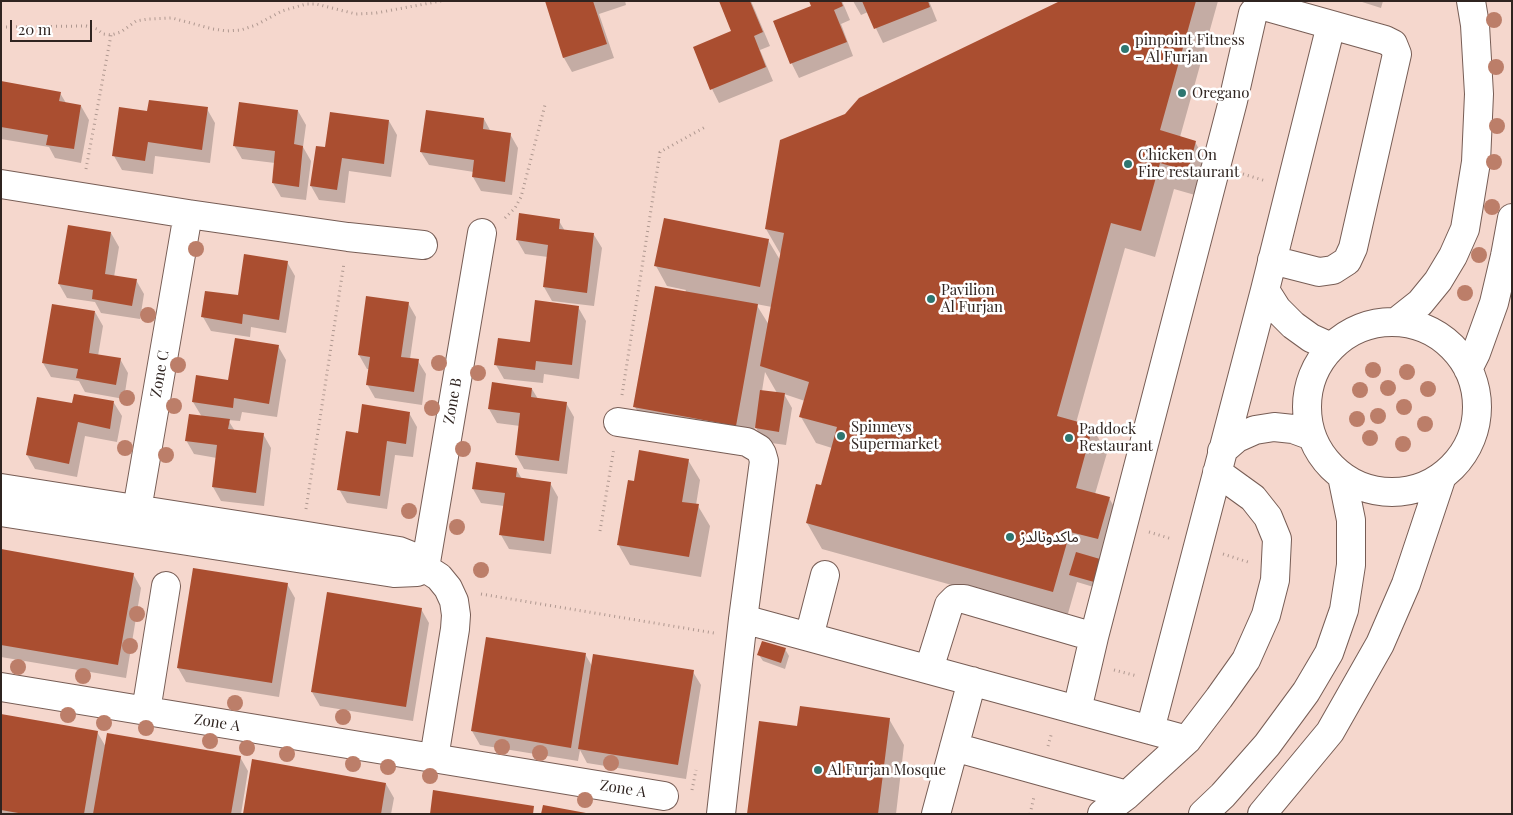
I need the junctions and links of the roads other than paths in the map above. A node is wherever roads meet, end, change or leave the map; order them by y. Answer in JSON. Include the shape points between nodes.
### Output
{"nodes":[{"id":1,"x":1471,"y":1,"type":"edge"},
{"id":2,"x":1331,"y":24,"type":"junction"},
{"id":3,"x":1,"y":184,"type":"edge"},
{"id":4,"x":188,"y":214,"type":"junction"},
{"id":5,"x":1512,"y":218,"type":"edge"},
{"id":6,"x":482,"y":233,"type":"road end"},
{"id":7,"x":423,"y":245,"type":"dead end"},
{"id":8,"x":1272,"y":260,"type":"junction"},
{"id":9,"x":1265,"y":290,"type":"junction"},
{"id":10,"x":1396,"y":322,"type":"junction"},
{"id":11,"x":1331,"y":347,"type":"junction"},
{"id":12,"x":1468,"y":369,"type":"junction"},
{"id":13,"x":618,"y":422,"type":"road end"},
{"id":14,"x":1312,"y":436,"type":"junction"},
{"id":15,"x":1220,"y":462,"type":"junction"},
{"id":16,"x":1342,"y":476,"type":"junction"},
{"id":17,"x":1442,"y":476,"type":"junction"},
{"id":18,"x":1,"y":488,"type":"edge"},
{"id":19,"x":1,"y":512,"type":"edge"},
{"id":20,"x":135,"y":521,"type":"junction"},
{"id":21,"x":425,"y":568,"type":"junction"},
{"id":22,"x":825,"y":575,"type":"dead end"},
{"id":23,"x":166,"y":586,"type":"dead end"},
{"id":24,"x":742,"y":628,"type":"junction"},
{"id":25,"x":809,"y":637,"type":"junction"},
{"id":26,"x":1091,"y":650,"type":"junction"},
{"id":27,"x":929,"y":669,"type":"junction"},
{"id":28,"x":972,"y":681,"type":"junction"},
{"id":29,"x":1,"y":687,"type":"edge"},
{"id":30,"x":1077,"y":710,"type":"junction"},
{"id":31,"x":146,"y":711,"type":"junction"},
{"id":32,"x":1150,"y":730,"type":"junction"},
{"id":33,"x":1187,"y":740,"type":"junction"},
{"id":34,"x":954,"y":747,"type":"junction"},
{"id":35,"x":434,"y":758,"type":"junction"},
{"id":36,"x":1127,"y":795,"type":"junction"},
{"id":37,"x":664,"y":796,"type":"dead end"},
{"id":38,"x":938,"y":813,"type":"edge"},
{"id":39,"x":721,"y":814,"type":"edge"},
{"id":40,"x":1102,"y":814,"type":"edge"},
{"id":41,"x":1203,"y":814,"type":"edge"},
{"id":42,"x":1262,"y":814,"type":"edge"}],
"edges":[{"from":1,"to":10,"type":"street","via":[[1479,94],[1476,162],[1466,229],[1438,281],[1420,304]]},
{"from":2,"to":8,"type":"street"},
{"from":2,"to":8,"type":"street","via":[[1390,42],[1397,54],[1353,248],[1347,261],[1333,270],[1319,272]]},
{"from":2,"to":26,"type":"street","via":[[1264,6],[1255,9]]},
{"from":3,"to":4,"type":"street"},
{"from":4,"to":7,"type":"street","via":[[348,238]]},
{"from":4,"to":20,"type":"street","name":"Zone C"},
{"from":5,"to":12,"type":"street","via":[[1494,303]]},
{"from":6,"to":21,"type":"street","name":"Zone B"},
{"from":8,"to":9,"type":"street"},
{"from":9,"to":11,"type":"street","via":[[1293,325]]},
{"from":9,"to":15,"type":"street"},
{"from":10,"to":11,"type":"street","via":[[1372,324],[1350,333]]},
{"from":10,"to":12,"type":"street","via":[[1418,326],[1438,336],[1456,350]]},
{"from":11,"to":14,"type":"street","via":[[1317,366],[1309,389],[1306,412]]},
{"from":12,"to":17,"type":"street","via":[[1476,392],[1477,416],[1471,439],[1459,460]]},
{"from":13,"to":24,"type":"street","via":[[740,440],[759,449],[764,462]]},
{"from":14,"to":15,"type":"street","via":[[1293,428],[1255,430],[1237,438]]},
{"from":14,"to":16,"type":"street","via":[[1324,458]]},
{"from":15,"to":32,"type":"street"},
{"from":15,"to":33,"type":"street","via":[[1268,517],[1277,539],[1275,580],[1266,615],[1246,660]]},
{"from":16,"to":17,"type":"street","via":[[1361,486],[1381,491],[1423,486]]},
{"from":16,"to":41,"type":"street","via":[[1351,520],[1351,565],[1344,610],[1329,653],[1306,692],[1267,745]]},
{"from":17,"to":42,"type":"street","via":[[1406,584],[1380,644],[1330,732]]},
{"from":18,"to":20,"type":"street"},
{"from":19,"to":20,"type":"street"},
{"from":20,"to":21,"type":"street","via":[[394,573],[417,572]]},
{"from":20,"to":21,"type":"street","via":[[301,535],[399,551]]},
{"from":21,"to":35,"type":"street","via":[[448,588],[455,608],[456,629]]},
{"from":22,"to":25,"type":"street"},
{"from":23,"to":31,"type":"street"},
{"from":24,"to":25,"type":"street"},
{"from":24,"to":39,"type":"street"},
{"from":25,"to":27,"type":"street"},
{"from":26,"to":27,"type":"street","via":[[964,599],[955,599],[949,605]]},
{"from":26,"to":30,"type":"street"},
{"from":27,"to":28,"type":"street"},
{"from":28,"to":30,"type":"street"},
{"from":28,"to":34,"type":"street"},
{"from":29,"to":31,"type":"street","name":"Zone A"},
{"from":30,"to":32,"type":"street"},
{"from":31,"to":35,"type":"street","name":"Zone A"},
{"from":32,"to":33,"type":"street"},
{"from":33,"to":36,"type":"street"},
{"from":34,"to":36,"type":"street"},
{"from":34,"to":38,"type":"street"},
{"from":35,"to":37,"type":"street","name":"Zone A"},
{"from":36,"to":40,"type":"street"}]}
